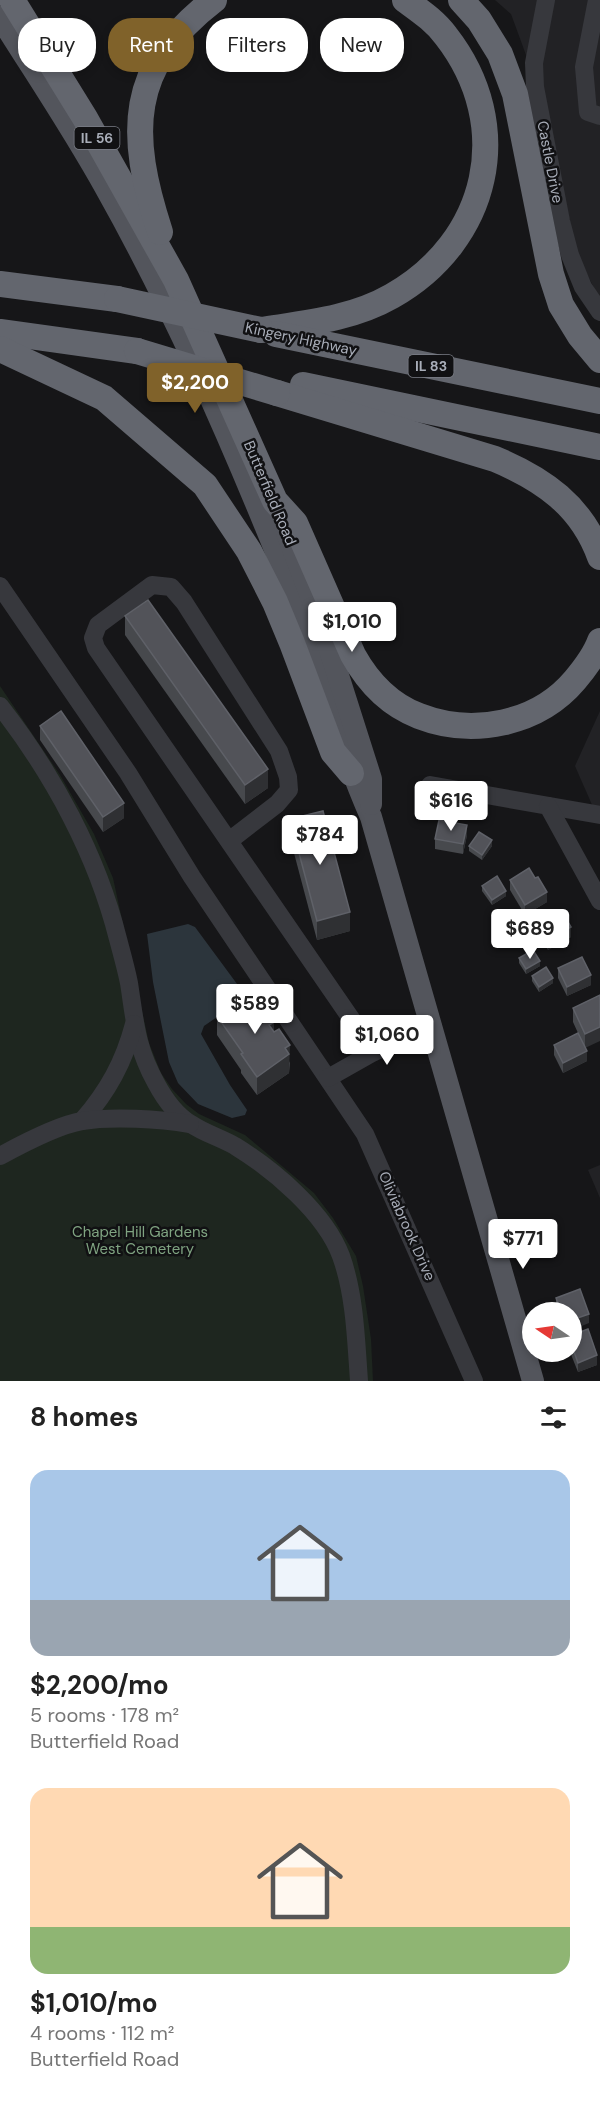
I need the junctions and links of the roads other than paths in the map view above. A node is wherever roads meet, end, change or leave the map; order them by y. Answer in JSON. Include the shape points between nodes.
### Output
{"nodes":[{"id":1,"x":12,"y":0,"type":"edge"},
{"id":2,"x":214,"y":0,"type":"edge"},
{"id":3,"x":405,"y":0,"type":"edge"},
{"id":4,"x":461,"y":0,"type":"edge"},
{"id":5,"x":597,"y":0,"type":"edge"},
{"id":6,"x":543,"y":2,"type":"edge"},
{"id":7,"x":0,"y":17,"type":"edge"},
{"id":8,"x":600,"y":116,"type":"edge"},
{"id":9,"x":176,"y":280,"type":"junction"},
{"id":10,"x":0,"y":284,"type":"edge"},
{"id":11,"x":600,"y":312,"type":"edge"},
{"id":12,"x":261,"y":330,"type":"junction"},
{"id":13,"x":0,"y":332,"type":"edge"},
{"id":14,"x":0,"y":349,"type":"edge"},
{"id":15,"x":600,"y":360,"type":"edge"},
{"id":16,"x":275,"y":386,"type":"junction"},
{"id":17,"x":600,"y":401,"type":"edge"},
{"id":18,"x":600,"y":447,"type":"edge"},
{"id":19,"x":275,"y":501,"type":"junction"},
{"id":20,"x":600,"y":557,"type":"edge"},
{"id":21,"x":0,"y":586,"type":"edge"},
{"id":22,"x":600,"y":641,"type":"edge"},
{"id":23,"x":0,"y":706,"type":"edge"},
{"id":24,"x":351,"y":773,"type":"junction"},
{"id":25,"x":430,"y":785,"type":"dead end"},
{"id":26,"x":548,"y":806,"type":"junction"},
{"id":27,"x":600,"y":815,"type":"edge"},
{"id":28,"x":371,"y":817,"type":"junction"},
{"id":29,"x":229,"y":841,"type":"junction"},
{"id":30,"x":600,"y":901,"type":"edge"},
{"id":31,"x":134,"y":1024,"type":"junction"},
{"id":32,"x":433,"y":1028,"type":"junction"},
{"id":33,"x":374,"y":1052,"type":"junction"},
{"id":34,"x":328,"y":1078,"type":"junction"},
{"id":35,"x":82,"y":1121,"type":"junction"},
{"id":36,"x":190,"y":1124,"type":"junction"},
{"id":37,"x":0,"y":1156,"type":"edge"},
{"id":38,"x":359,"y":1381,"type":"edge"},
{"id":39,"x":474,"y":1381,"type":"edge"},
{"id":40,"x":533,"y":1381,"type":"edge"}],
"edges":[{"from":1,"to":9,"type":"highway","name":"Butterfield Road","number":"IL 56","via":[[85,118]]},
{"from":2,"to":9,"type":"highway","via":[[185,24],[166,48],[154,68],[140,110],[139,132],[152,206]]},
{"from":3,"to":12,"type":"highway","via":[[446,35],[469,71],[477,94],[485,146],[478,197],[468,222],[435,265],[391,297],[341,317]]},
{"from":4,"to":15,"type":"highway","via":[[500,54],[514,94],[550,274],[561,305]]},
{"from":5,"to":8,"type":"street","via":[[584,67],[588,112]]},
{"from":6,"to":11,"type":"street","name":"Castle Drive","via":[[534,63],[535,87],[570,255],[583,287]]},
{"from":7,"to":24,"type":"main road","name":"Butterfield Road","number":"IL 56","via":[[104,185],[204,381],[278,558]]},
{"from":9,"to":19,"type":"highway","name":"Butterfield Road","number":"IL 56"},
{"from":10,"to":12,"type":"highway","name":"Kingery Highway","number":"IL 83","bridge":true,"via":[[117,299]]},
{"from":12,"to":17,"type":"highway","name":"Kingery Highway","number":"IL 83"},
{"from":13,"to":16,"type":"highway","bridge":true,"via":[[137,351]]},
{"from":14,"to":24,"type":"highway","via":[[104,398],[205,485],[249,551],[275,602],[333,752]]},
{"from":16,"to":18,"type":"highway"},
{"from":16,"to":20,"type":"highway","via":[[520,470],[564,499],[580,518]]},
{"from":19,"to":22,"type":"highway","via":[[295,523],[362,672],[385,696],[419,716],[475,726],[527,715],[566,690]]},
{"from":19,"to":28,"type":"main road","name":"Butterfield Road","number":"IL 56","via":[[322,625],[371,779]]},
{"from":21,"to":34,"type":"street","name":"Oliviabrook Drive"},
{"from":23,"to":31,"type":"street","via":[[44,769],[98,877],[129,983]]},
{"from":24,"to":28,"type":"main road","name":"Butterfield Road","number":"IL 56"},
{"from":25,"to":26,"type":"street"},
{"from":26,"to":27,"type":"street"},
{"from":26,"to":30,"type":"street"},
{"from":28,"to":32,"type":"main road","name":"Butterfield Road","number":"IL 56"},
{"from":29,"to":29,"type":"street","via":[[96,648],[93,638],[98,625],[152,585],[171,587],[184,602],[279,751],[288,777],[289,790],[277,804]]},
{"from":29,"to":33,"type":"street"},
{"from":31,"to":35,"type":"street","via":[[110,1086]]},
{"from":31,"to":36,"type":"street","via":[[141,1053],[156,1083],[171,1106]]},
{"from":32,"to":33,"type":"street"},
{"from":32,"to":40,"type":"main road","name":"Butterfield Road","number":"IL 56"},
{"from":33,"to":34,"type":"street"},
{"from":34,"to":39,"type":"street","name":"Oliviabrook Drive","via":[[366,1134]]},
{"from":35,"to":36,"type":"street","via":[[166,1120]]},
{"from":35,"to":37,"type":"street"},
{"from":36,"to":38,"type":"street","via":[[246,1153],[306,1204],[327,1228],[341,1256],[349,1288]]}]}
